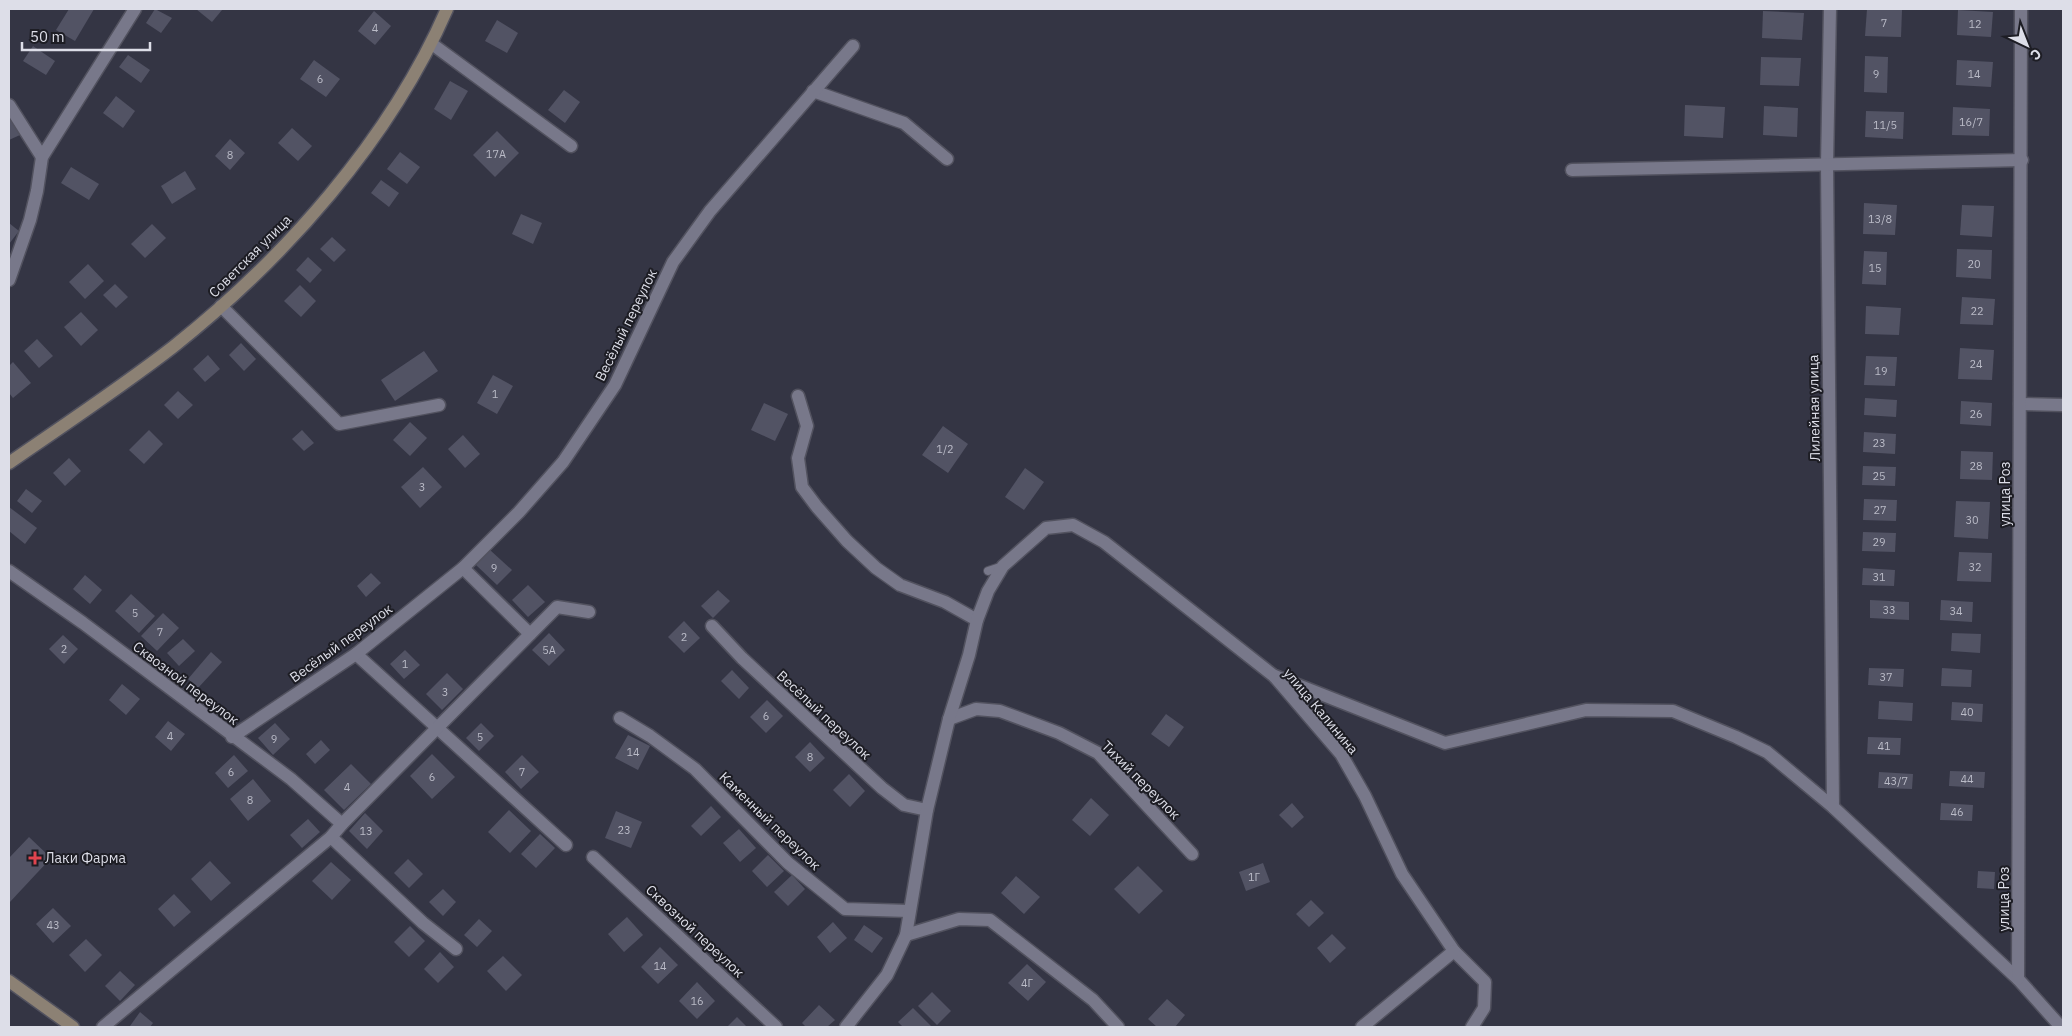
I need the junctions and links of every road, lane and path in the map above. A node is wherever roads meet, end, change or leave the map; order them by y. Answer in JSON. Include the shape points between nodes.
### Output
{"nodes":[{"id":1,"x":135,"y":9,"type":"edge"},
{"id":2,"x":447,"y":9,"type":"edge"},
{"id":3,"x":1830,"y":9,"type":"edge"},
{"id":4,"x":2022,"y":9,"type":"edge"},
{"id":5,"x":432,"y":44,"type":"junction"},
{"id":6,"x":853,"y":46,"type":"dead end"},
{"id":7,"x":813,"y":91,"type":"junction"},
{"id":8,"x":9,"y":105,"type":"edge"},
{"id":9,"x":571,"y":146,"type":"dead end"},
{"id":10,"x":42,"y":158,"type":"junction"},
{"id":11,"x":947,"y":159,"type":"dead end"},
{"id":12,"x":2022,"y":160,"type":"junction"},
{"id":13,"x":1827,"y":164,"type":"junction"},
{"id":14,"x":1572,"y":170,"type":"dead end"},
{"id":15,"x":9,"y":280,"type":"edge"},
{"id":16,"x":221,"y":306,"type":"junction"},
{"id":17,"x":798,"y":396,"type":"dead end"},
{"id":18,"x":2020,"y":404,"type":"junction"},
{"id":19,"x":439,"y":405,"type":"dead end"},
{"id":20,"x":2063,"y":405,"type":"edge"},
{"id":21,"x":9,"y":463,"type":"edge"},
{"id":22,"x":1003,"y":566,"type":"junction"},
{"id":23,"x":463,"y":568,"type":"junction"},
{"id":24,"x":9,"y":571,"type":"edge"},
{"id":25,"x":988,"y":571,"type":"dead end"},
{"id":26,"x":589,"y":612,"type":"dead end"},
{"id":27,"x":977,"y":620,"type":"junction"},
{"id":28,"x":712,"y":626,"type":"dead end"},
{"id":29,"x":530,"y":634,"type":"junction"},
{"id":30,"x":356,"y":654,"type":"junction"},
{"id":31,"x":1274,"y":676,"type":"junction"},
{"id":32,"x":620,"y":718,"type":"dead end"},
{"id":33,"x":949,"y":719,"type":"junction"},
{"id":34,"x":437,"y":726,"type":"junction"},
{"id":35,"x":232,"y":737,"type":"junction"},
{"id":36,"x":1833,"y":807,"type":"junction"},
{"id":37,"x":927,"y":810,"type":"junction"},
{"id":38,"x":342,"y":824,"type":"junction"},
{"id":39,"x":331,"y":837,"type":"junction"},
{"id":40,"x":566,"y":845,"type":"dead end"},
{"id":41,"x":1192,"y":854,"type":"dead end"},
{"id":42,"x":593,"y":857,"type":"dead end"},
{"id":43,"x":909,"y":911,"type":"junction"},
{"id":44,"x":906,"y":935,"type":"junction"},
{"id":45,"x":456,"y":949,"type":"dead end"},
{"id":46,"x":1454,"y":952,"type":"junction"},
{"id":47,"x":2018,"y":979,"type":"junction"},
{"id":48,"x":9,"y":981,"type":"edge"},
{"id":49,"x":853,"y":1025,"type":"edge"},
{"id":50,"x":73,"y":1027,"type":"edge"},
{"id":51,"x":103,"y":1027,"type":"edge"},
{"id":52,"x":776,"y":1027,"type":"edge"},
{"id":53,"x":1118,"y":1027,"type":"edge"},
{"id":54,"x":1362,"y":1027,"type":"edge"},
{"id":55,"x":1472,"y":1027,"type":"edge"},
{"id":56,"x":2061,"y":1027,"type":"edge"}],
"edges":[{"from":1,"to":10,"type":"street"},
{"from":2,"to":5,"type":"main road","name":"Советская улица"},
{"from":3,"to":13,"type":"street","name":"Лилейная улица"},
{"from":4,"to":12,"type":"street","name":"улица Роз"},
{"from":5,"to":9,"type":"street"},
{"from":5,"to":16,"type":"main road","name":"Советская улица","via":[[407,86],[334,189],[290,239]]},
{"from":6,"to":7,"type":"street","name":"Весёлый переулок"},
{"from":7,"to":11,"type":"street","via":[[904,123]]},
{"from":7,"to":23,"type":"street","name":"Весёлый переулок","via":[[710,211],[673,262],[615,385],[563,462]]},
{"from":8,"to":10,"type":"street"},
{"from":10,"to":15,"type":"street","via":[[30,220]]},
{"from":12,"to":13,"type":"street"},
{"from":12,"to":18,"type":"street","name":"улица Роз"},
{"from":13,"to":14,"type":"street"},
{"from":13,"to":36,"type":"street","name":"Лилейная улица"},
{"from":16,"to":19,"type":"street","via":[[340,424]]},
{"from":16,"to":21,"type":"main road","name":"Советская улица","via":[[173,347]]},
{"from":17,"to":27,"type":"street","via":[[807,426],[798,458],[802,487],[817,507],[847,541],[900,585],[945,602]]},
{"from":18,"to":20,"type":"street"},
{"from":18,"to":47,"type":"street","name":"улица Роз"},
{"from":22,"to":25,"type":"lane"},
{"from":22,"to":27,"type":"street","via":[[988,591]]},
{"from":22,"to":31,"type":"street","name":"улица Калинина","via":[[1046,528],[1073,526],[1104,542]]},
{"from":23,"to":29,"type":"street"},
{"from":23,"to":30,"type":"street","name":"Весёлый переулок"},
{"from":24,"to":35,"type":"street","name":"Сквозной переулок"},
{"from":26,"to":29,"type":"street","via":[[557,607]]},
{"from":27,"to":33,"type":"street"},
{"from":28,"to":37,"type":"street","name":"Весёлый переулок","via":[[882,788],[904,805]]},
{"from":29,"to":34,"type":"street"},
{"from":30,"to":34,"type":"street"},
{"from":30,"to":35,"type":"street","name":"Весёлый переулок"},
{"from":31,"to":36,"type":"street","via":[[1445,743],[1586,710],[1673,711],[1767,752]]},
{"from":31,"to":46,"type":"street","name":"улица Калинина","via":[[1341,754],[1366,796],[1402,874]]},
{"from":32,"to":43,"type":"street","name":"Каменный переулок","via":[[695,769],[788,863],[845,909]]},
{"from":33,"to":37,"type":"street"},
{"from":33,"to":41,"type":"street","name":"Тихий переулок","via":[[976,709],[1000,711],[1059,733],[1098,753]]},
{"from":34,"to":38,"type":"street"},
{"from":34,"to":40,"type":"street"},
{"from":35,"to":38,"type":"street","name":"Сквозной переулок","via":[[290,779]]},
{"from":36,"to":47,"type":"street"},
{"from":37,"to":43,"type":"street"},
{"from":38,"to":39,"type":"street"},
{"from":39,"to":45,"type":"street","via":[[423,923]]},
{"from":39,"to":51,"type":"street"},
{"from":42,"to":52,"type":"street","name":"Сквозной переулок"},
{"from":43,"to":44,"type":"street"},
{"from":44,"to":49,"type":"street","via":[[888,975]]},
{"from":44,"to":53,"type":"street","via":[[959,919],[990,920],[1093,1000]]},
{"from":46,"to":54,"type":"street"},
{"from":46,"to":55,"type":"street","name":"улица Калинина","via":[[1486,982],[1484,1008]]},
{"from":47,"to":56,"type":"street"},
{"from":48,"to":50,"type":"main road"}]}
